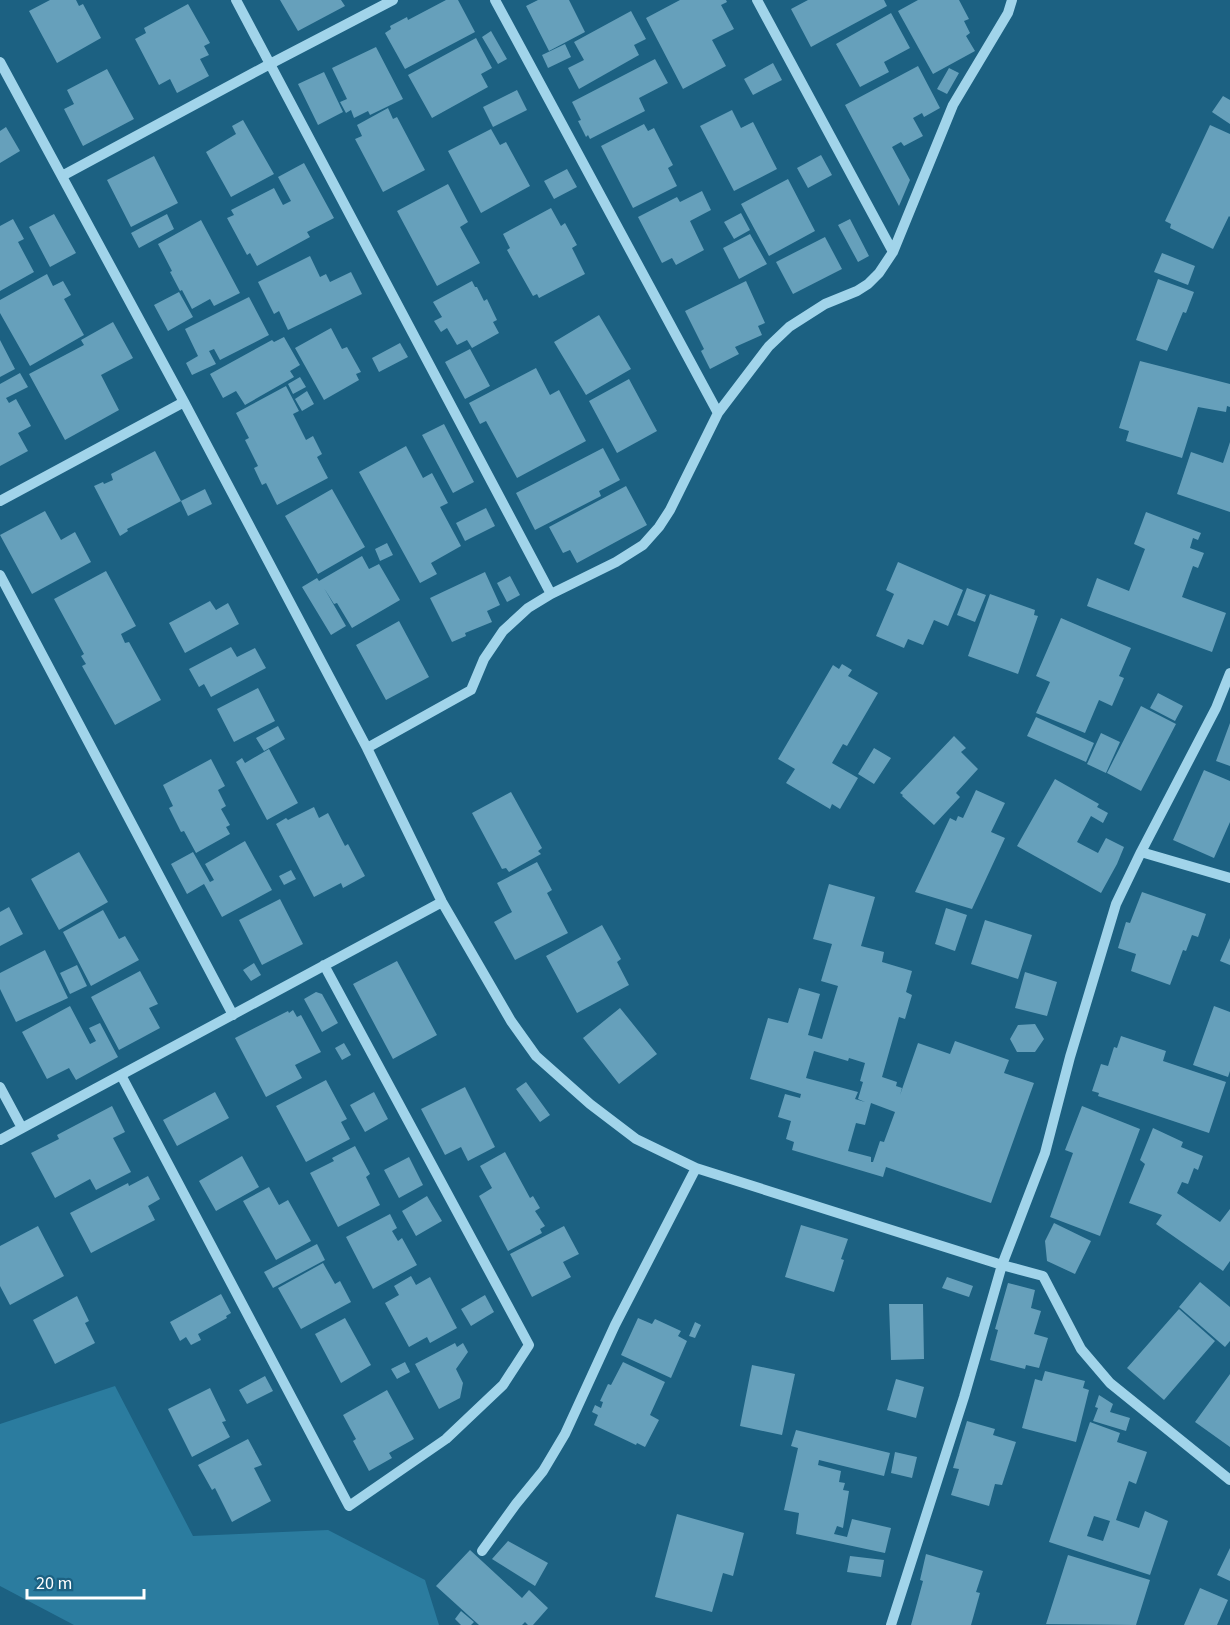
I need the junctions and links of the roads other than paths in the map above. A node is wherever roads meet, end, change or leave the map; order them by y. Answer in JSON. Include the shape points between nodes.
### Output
{"nodes":[{"id":1,"x":236,"y":0,"type":"edge"},
{"id":2,"x":393,"y":0,"type":"edge"},
{"id":3,"x":495,"y":0,"type":"edge"},
{"id":4,"x":757,"y":0,"type":"edge"},
{"id":5,"x":1012,"y":0,"type":"edge"},
{"id":6,"x":0,"y":62,"type":"edge"},
{"id":7,"x":270,"y":64,"type":"junction"},
{"id":8,"x":62,"y":176,"type":"junction"},
{"id":9,"x":893,"y":252,"type":"junction"},
{"id":10,"x":184,"y":402,"type":"junction"},
{"id":11,"x":718,"y":413,"type":"junction"},
{"id":12,"x":0,"y":501,"type":"edge"},
{"id":13,"x":0,"y":575,"type":"edge"},
{"id":14,"x":551,"y":594,"type":"junction"},
{"id":15,"x":1230,"y":673,"type":"edge"},
{"id":16,"x":367,"y":748,"type":"junction"},
{"id":17,"x":1141,"y":852,"type":"junction"},
{"id":18,"x":1230,"y":878,"type":"edge"},
{"id":19,"x":442,"y":902,"type":"junction"},
{"id":20,"x":324,"y":965,"type":"junction"},
{"id":21,"x":233,"y":1015,"type":"junction"},
{"id":22,"x":122,"y":1075,"type":"junction"},
{"id":23,"x":0,"y":1087,"type":"edge"},
{"id":24,"x":22,"y":1128,"type":"junction"},
{"id":25,"x":0,"y":1140,"type":"edge"},
{"id":26,"x":696,"y":1168,"type":"junction"},
{"id":27,"x":1002,"y":1265,"type":"junction"},
{"id":28,"x":1230,"y":1480,"type":"edge"},
{"id":29,"x":482,"y":1551,"type":"dead end"},
{"id":30,"x":891,"y":1625,"type":"edge"}],
"edges":[{"from":1,"to":7,"type":"street"},
{"from":2,"to":7,"type":"street"},
{"from":3,"to":11,"type":"street"},
{"from":4,"to":9,"type":"street"},
{"from":5,"to":9,"type":"street","via":[[953,105]]},
{"from":6,"to":8,"type":"street"},
{"from":7,"to":8,"type":"street"},
{"from":7,"to":14,"type":"street"},
{"from":8,"to":10,"type":"street"},
{"from":9,"to":11,"type":"street","via":[[868,284],[789,327],[769,346]]},
{"from":10,"to":12,"type":"street"},
{"from":10,"to":16,"type":"street"},
{"from":11,"to":14,"type":"street","via":[[670,510],[643,545]]},
{"from":13,"to":21,"type":"street"},
{"from":14,"to":16,"type":"street","via":[[503,631],[484,659],[471,690]]},
{"from":15,"to":17,"type":"street","via":[[1216,708]]},
{"from":16,"to":19,"type":"street"},
{"from":17,"to":18,"type":"street"},
{"from":17,"to":27,"type":"street","via":[[1116,904],[1045,1153]]},
{"from":19,"to":20,"type":"street"},
{"from":19,"to":26,"type":"street","via":[[511,1021],[536,1056],[636,1138]]},
{"from":20,"to":21,"type":"street"},
{"from":20,"to":22,"type":"street","via":[[529,1345],[502,1385],[446,1439],[350,1506]]},
{"from":21,"to":22,"type":"street"},
{"from":22,"to":24,"type":"street"},
{"from":23,"to":24,"type":"street"},
{"from":24,"to":25,"type":"street"},
{"from":26,"to":27,"type":"street"},
{"from":26,"to":29,"type":"street","via":[[615,1325],[565,1434],[543,1471]]},
{"from":27,"to":28,"type":"street","via":[[1043,1276],[1081,1349],[1110,1383]]},
{"from":27,"to":30,"type":"street"}]}
